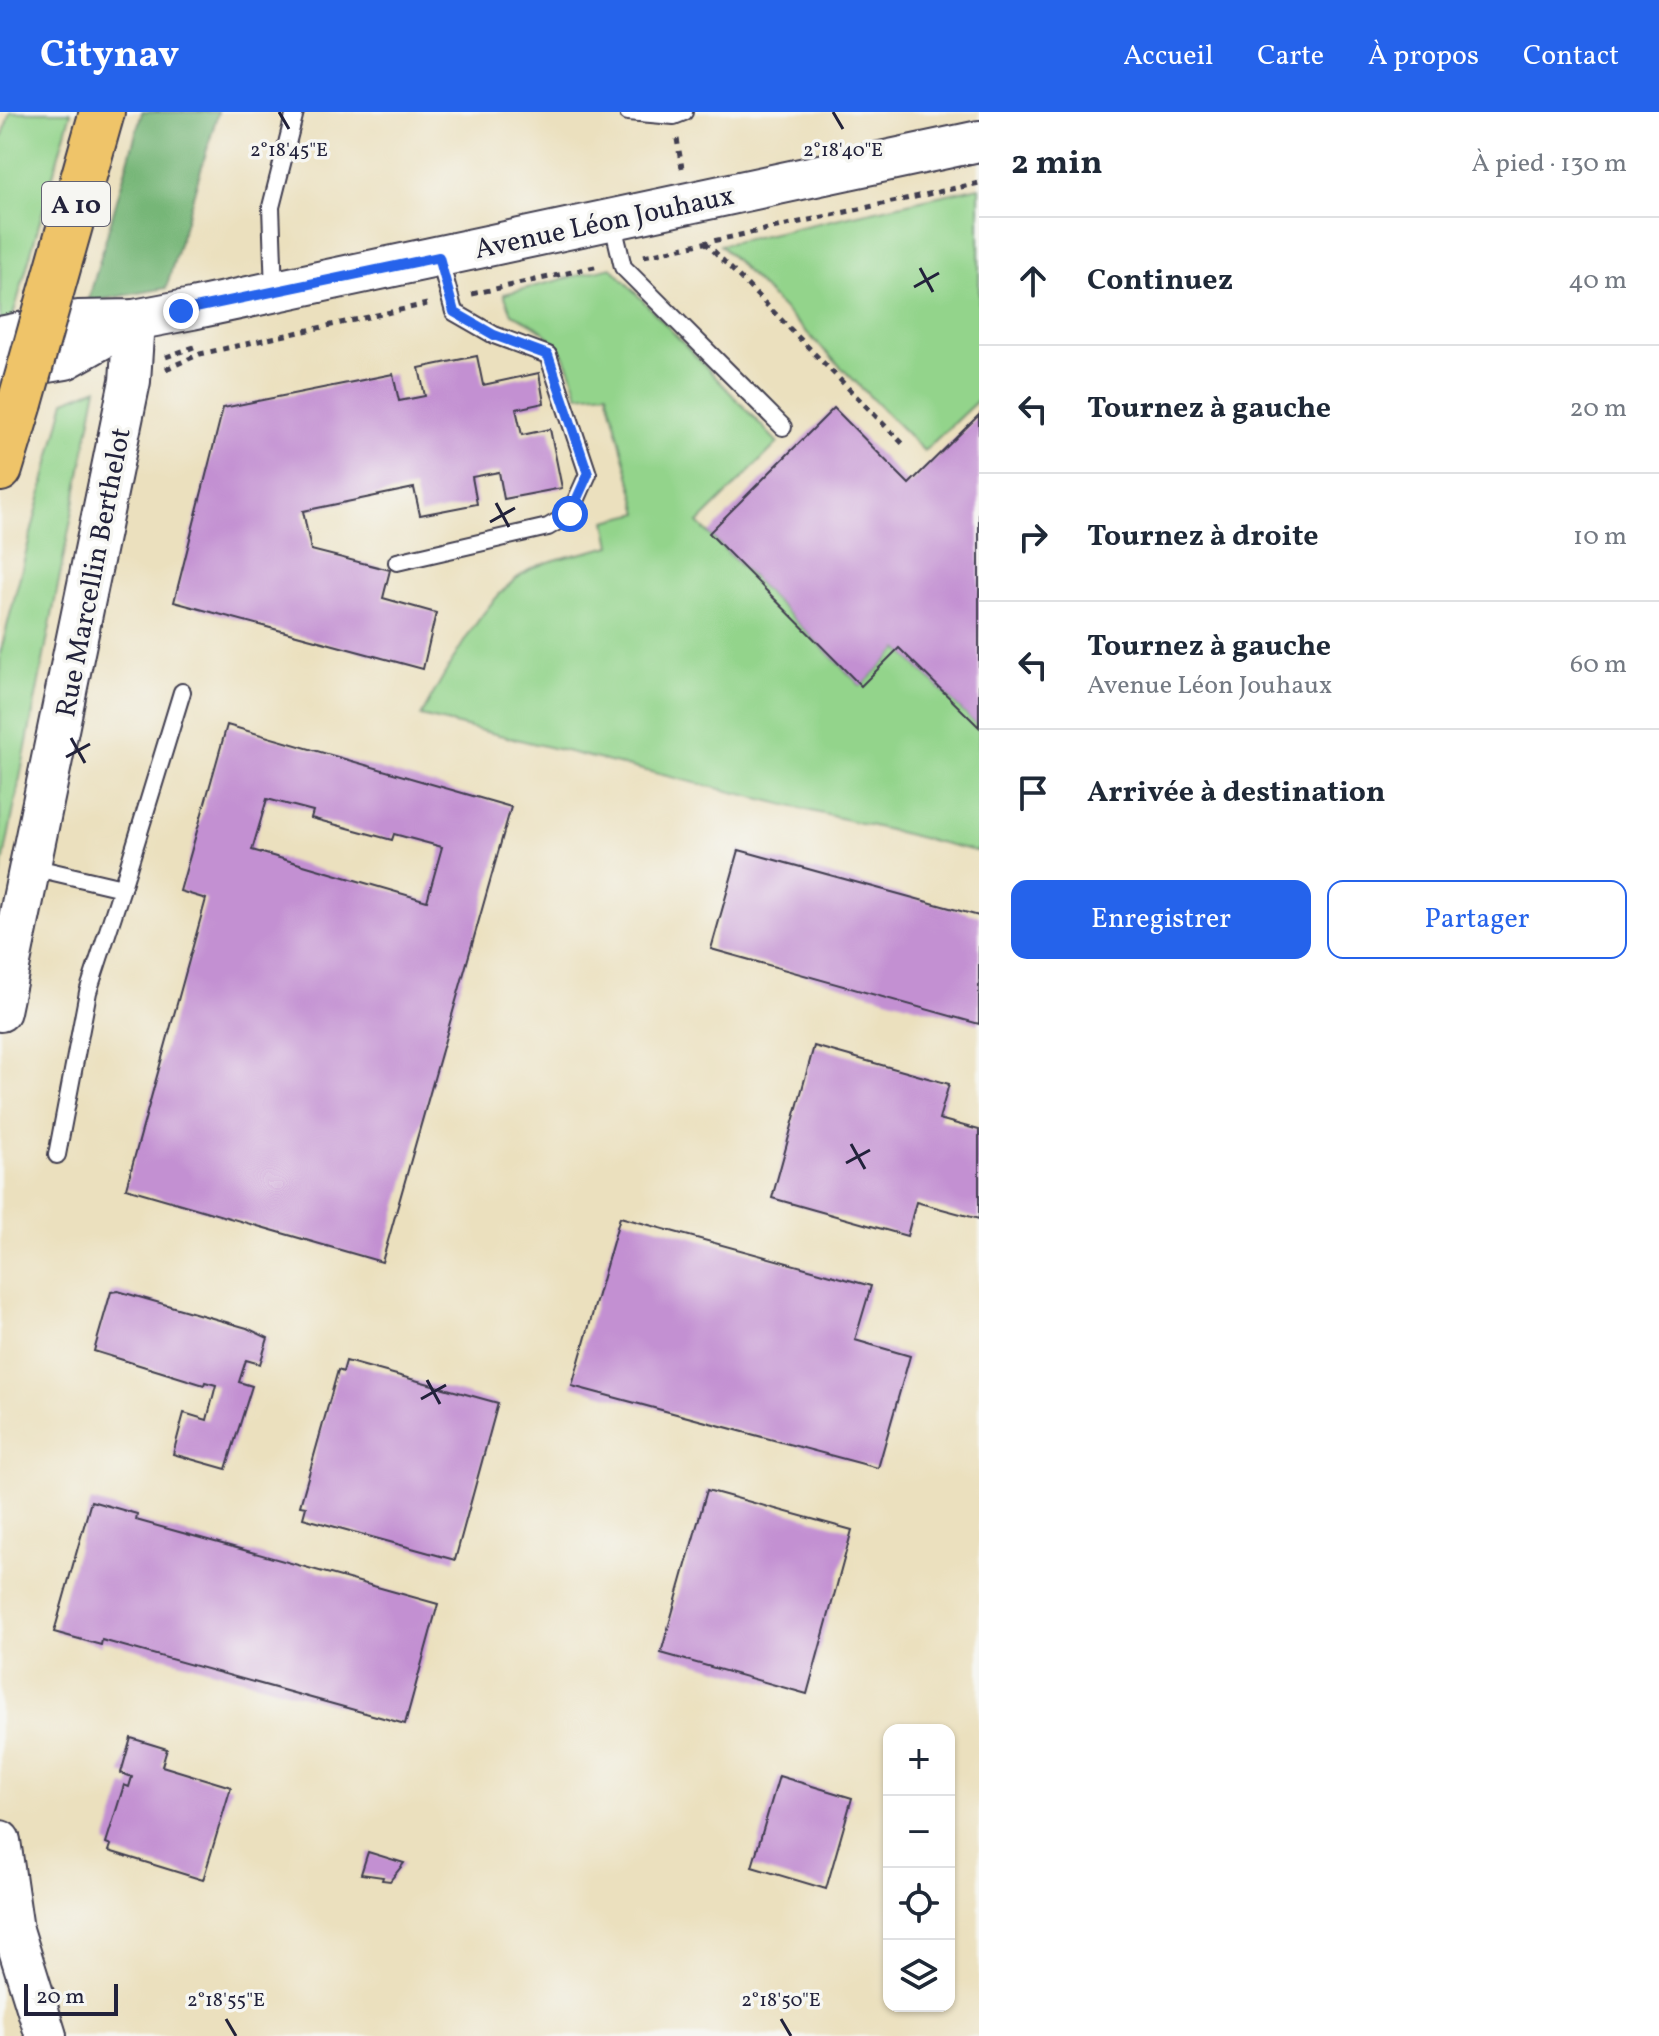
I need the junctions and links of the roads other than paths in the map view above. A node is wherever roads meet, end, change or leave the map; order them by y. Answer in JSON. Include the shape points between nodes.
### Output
{"nodes":[{"id":1,"x":102,"y":112,"type":"edge"},
{"id":2,"x":295,"y":112,"type":"edge"},
{"id":3,"x":628,"y":112,"type":"edge"},
{"id":4,"x":684,"y":112,"type":"edge"},
{"id":5,"x":979,"y":141,"type":"edge"},
{"id":6,"x":612,"y":219,"type":"junction"},
{"id":7,"x":439,"y":257,"type":"junction"},
{"id":8,"x":274,"y":292,"type":"junction"},
{"id":9,"x":134,"y":320,"type":"junction"},
{"id":10,"x":0,"y":337,"type":"edge"},
{"id":11,"x":10,"y":386,"type":"edge"},
{"id":12,"x":783,"y":427,"type":"dead end"},
{"id":13,"x":0,"y":469,"type":"edge"},
{"id":14,"x":397,"y":562,"type":"dead end"},
{"id":15,"x":182,"y":692,"type":"dead end"},
{"id":16,"x":32,"y":867,"type":"junction"},
{"id":17,"x":122,"y":888,"type":"junction"},
{"id":18,"x":0,"y":1011,"type":"edge"},
{"id":19,"x":57,"y":1155,"type":"dead end"},
{"id":20,"x":0,"y":1841,"type":"edge"},
{"id":21,"x":46,"y":2036,"type":"edge"}],
"edges":[{"from":1,"to":11,"type":"highway","number":"A 10","bridge":true,"via":[[50,296]]},
{"from":2,"to":8,"type":"lane","via":[[271,207]]},
{"from":3,"to":4,"type":"lane"},
{"from":5,"to":6,"type":"street","name":"Avenue Léon Jouhaux"},
{"from":6,"to":7,"type":"street","name":"Avenue Léon Jouhaux"},
{"from":6,"to":12,"type":"lane","via":[[623,267]]},
{"from":7,"to":8,"type":"street","name":"Avenue Léon Jouhaux"},
{"from":7,"to":14,"type":"lane","via":[[454,312],[494,335],[548,355],[588,474],[570,514],[548,527]]},
{"from":8,"to":9,"type":"street","name":"Avenue Léon Jouhaux"},
{"from":9,"to":10,"type":"street","name":"Avenue Léon Jouhaux","via":[[78,321]]},
{"from":9,"to":11,"type":"street","name":"Avenue Léon Jouhaux"},
{"from":9,"to":16,"type":"street","name":"Rue Marcellin Berthelot","via":[[130,381]]},
{"from":11,"to":13,"type":"highway","number":"A 10"},
{"from":15,"to":17,"type":"lane"},
{"from":16,"to":17,"type":"lane"},
{"from":16,"to":18,"type":"street","name":"Rue Marcellin Berthelot"},
{"from":17,"to":19,"type":"lane","via":[[88,992]]},
{"from":20,"to":21,"type":"street","via":[[13,1930]]}]}
